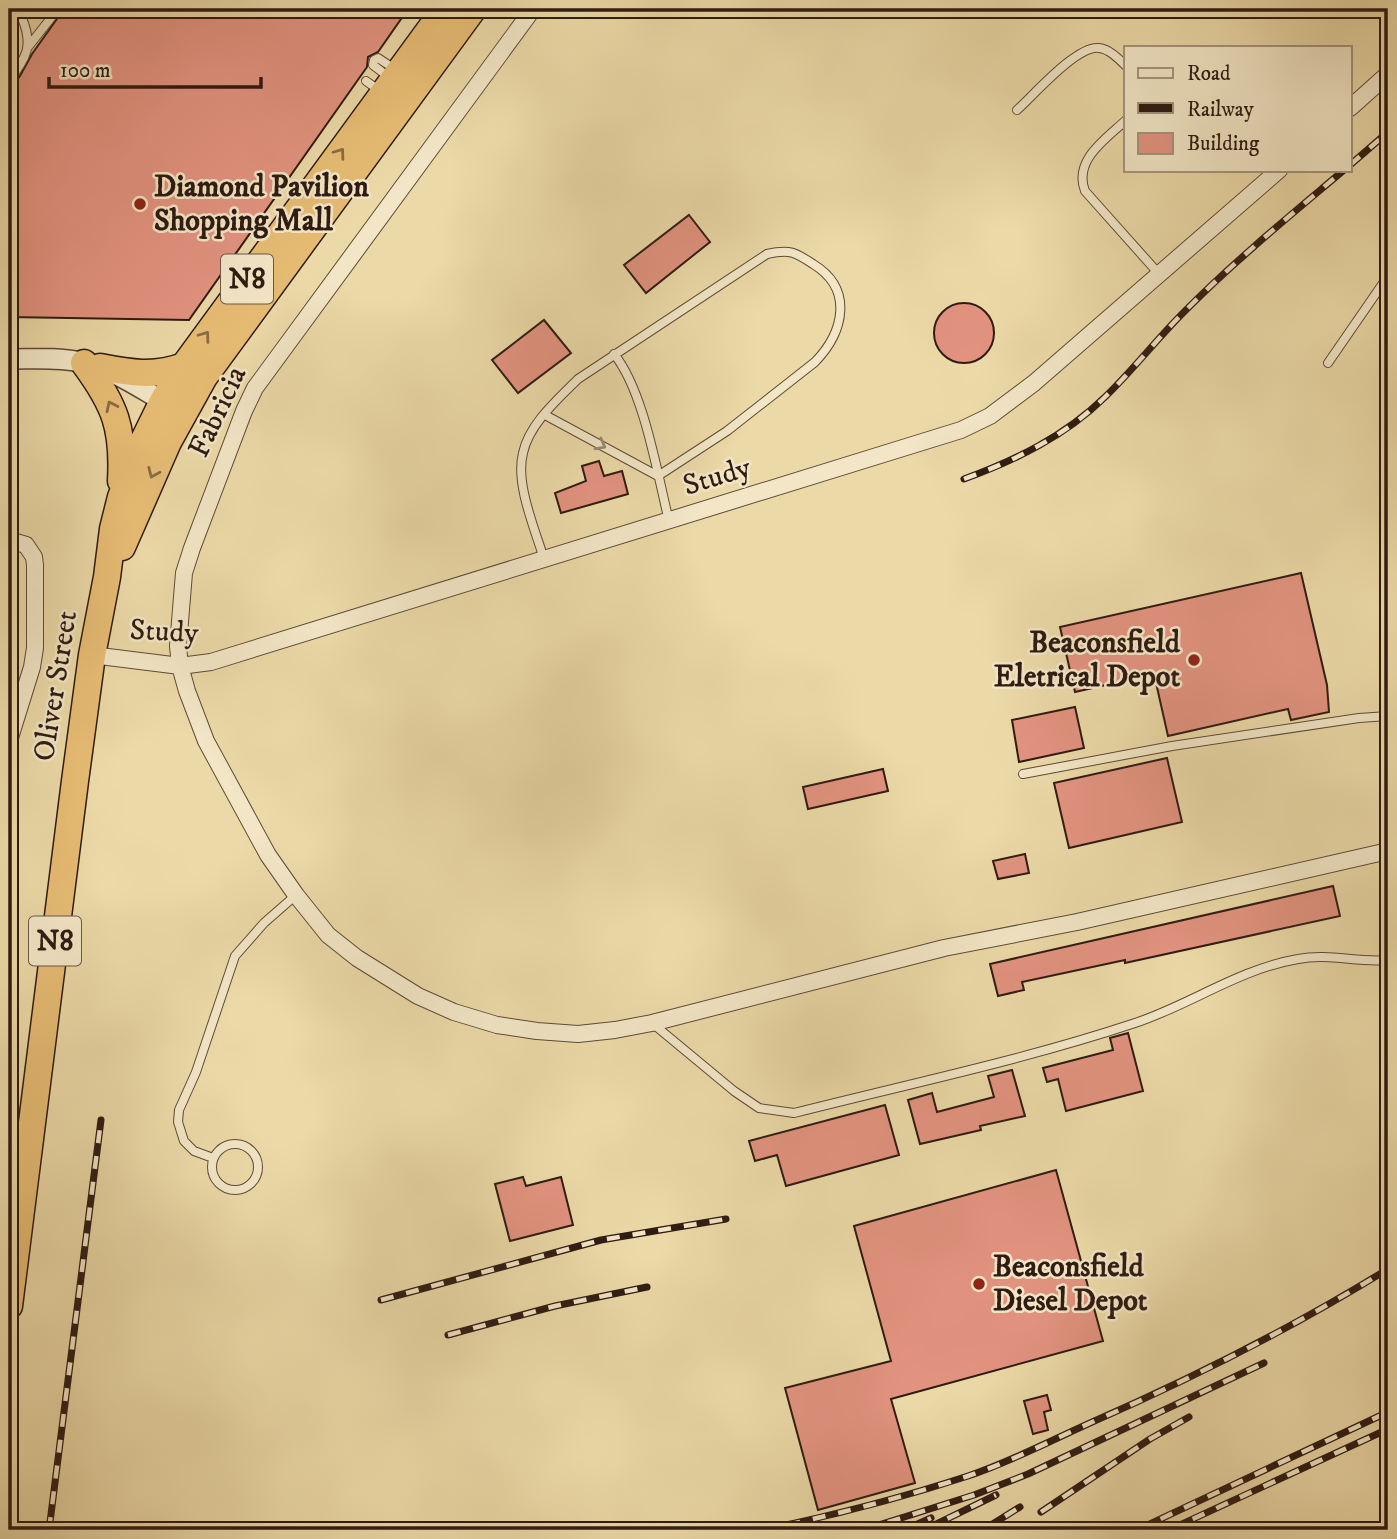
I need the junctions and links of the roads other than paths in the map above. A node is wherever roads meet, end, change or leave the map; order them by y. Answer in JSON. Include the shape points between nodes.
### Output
{"nodes":[{"id":1,"x":58,"y":9,"type":"edge"},
{"id":2,"x":445,"y":9,"type":"edge"},
{"id":3,"x":473,"y":9,"type":"edge"},
{"id":4,"x":533,"y":9,"type":"edge"},
{"id":5,"x":22,"y":18,"type":"dead end"},
{"id":6,"x":28,"y":47,"type":"junction"},
{"id":7,"x":1124,"y":64,"type":"edge"},
{"id":8,"x":1388,"y":74,"type":"edge"},
{"id":9,"x":9,"y":81,"type":"edge"},
{"id":10,"x":396,"y":88,"type":"junction"},
{"id":11,"x":1352,"y":106,"type":"edge"},
{"id":12,"x":1017,"y":110,"type":"dead end"},
{"id":13,"x":1124,"y":122,"type":"edge"},
{"id":14,"x":1277,"y":172,"type":"edge"},
{"id":15,"x":1159,"y":274,"type":"junction"},
{"id":16,"x":1388,"y":276,"type":"edge"},
{"id":17,"x":614,"y":354,"type":"junction"},
{"id":18,"x":9,"y":359,"type":"edge"},
{"id":19,"x":1328,"y":363,"type":"dead end"},
{"id":20,"x":92,"y":365,"type":"junction"},
{"id":21,"x":184,"y":366,"type":"junction"},
{"id":22,"x":173,"y":407,"type":"junction"},
{"id":23,"x":545,"y":415,"type":"junction"},
{"id":24,"x":658,"y":476,"type":"junction"},
{"id":25,"x":121,"y":497,"type":"junction"},
{"id":26,"x":669,"y":521,"type":"junction"},
{"id":27,"x":14,"y":541,"type":"edge"},
{"id":28,"x":544,"y":559,"type":"junction"},
{"id":29,"x":107,"y":577,"type":"junction"},
{"id":30,"x":92,"y":655,"type":"junction"},
{"id":31,"x":180,"y":666,"type":"junction"},
{"id":32,"x":1388,"y":716,"type":"edge"},
{"id":33,"x":9,"y":741,"type":"edge"},
{"id":34,"x":1023,"y":774,"type":"dead end"},
{"id":35,"x":1388,"y":851,"type":"edge"},
{"id":36,"x":296,"y":895,"type":"junction"},
{"id":37,"x":1388,"y":960,"type":"edge"},
{"id":38,"x":652,"y":1023,"type":"junction"},
{"id":39,"x":213,"y":1158,"type":"junction"},
{"id":40,"x":9,"y":1306,"type":"edge"}],
"edges":[{"from":1,"to":6,"type":"lane"},
{"from":2,"to":10,"type":"highway","name":"Oliver Street","number":"N8"},
{"from":3,"to":10,"type":"highway","name":"Oliver Street","number":"N8"},
{"from":4,"to":31,"type":"street","name":"Fabricia","via":[[249,400],[188,559],[178,629]]},
{"from":5,"to":6,"type":"lane"},
{"from":6,"to":9,"type":"lane"},
{"from":7,"to":12,"type":"lane","via":[[1108,50],[1096,47],[1080,52]]},
{"from":8,"to":11,"type":"street"},
{"from":21,"to":10,"type":"highway","name":"Oliver Street","number":"N8","one_way":true},
{"from":10,"to":22,"type":"highway","name":"Oliver Street","number":"N8","via":[[204,377]]},
{"from":13,"to":15,"type":"lane","via":[[1091,153],[1082,183]]},
{"from":14,"to":15,"type":"street","name":"Study"},
{"from":15,"to":26,"type":"street","name":"Study","via":[[990,416],[927,442]]},
{"from":16,"to":19,"type":"lane"},
{"from":17,"to":23,"type":"lane","via":[[578,379]]},
{"from":17,"to":24,"type":"lane","via":[[634,390]]},
{"from":17,"to":24,"type":"lane","via":[[767,254],[783,250],[797,254],[827,272],[837,287],[841,313],[828,349],[727,431]]},
{"from":18,"to":20,"type":"street"},
{"from":20,"to":21,"type":"highway","via":[[155,374]]},
{"from":20,"to":22,"type":"street"},
{"from":25,"to":20,"type":"highway","one_way":true,"via":[[117,420]]},
{"from":21,"to":22,"type":"highway","name":"Oliver Street","number":"N8"},
{"from":22,"to":25,"type":"highway","name":"Oliver Street","number":"N8","via":[[141,446]]},
{"from":22,"to":29,"type":"highway","name":"Oliver Street","number":"N8","one_way":true},
{"from":23,"to":24,"type":"lane","one_way":true},
{"from":23,"to":28,"type":"lane","via":[[523,451],[521,470]]},
{"from":24,"to":26,"type":"lane"},
{"from":25,"to":29,"type":"highway","name":"Oliver Street","number":"N8"},
{"from":26,"to":28,"type":"street","name":"Study"},
{"from":27,"to":33,"type":"street","via":[[32,551],[35,565],[35,648]]},
{"from":28,"to":31,"type":"street","name":"Study","via":[[211,663]]},
{"from":29,"to":30,"type":"highway","name":"Oliver Street","number":"N8"},
{"from":30,"to":31,"type":"street","name":"Study"},
{"from":30,"to":40,"type":"highway","name":"Oliver Street","number":"N8"},
{"from":31,"to":36,"type":"street","name":"Fabricia","via":[[196,717],[220,768]]},
{"from":32,"to":34,"type":"lane","via":[[1172,746]]},
{"from":35,"to":38,"type":"street","name":"Fabricia","via":[[944,948]]},
{"from":36,"to":38,"type":"street","name":"Fabricia","via":[[327,934],[357,958],[418,996],[454,1012],[497,1025],[578,1034]]},
{"from":36,"to":39,"type":"lane","via":[[235,956],[180,1110],[178,1122],[184,1141],[194,1151]]},
{"from":37,"to":38,"type":"lane","via":[[1298,958],[1252,971],[1137,1022],[794,1113],[759,1108]]},
{"from":39,"to":39,"type":"lane","via":[[223,1147],[246,1147],[258,1165],[254,1180],[242,1189],[228,1189],[215,1180]]}]}
